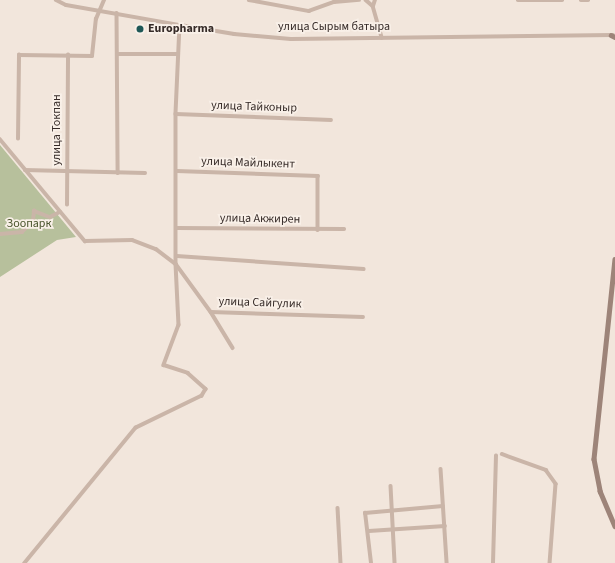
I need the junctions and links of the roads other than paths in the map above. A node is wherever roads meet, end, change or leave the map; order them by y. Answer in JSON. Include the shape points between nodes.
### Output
{"nodes":[{"id":1,"x":56,"y":0,"type":"edge"},
{"id":2,"x":104,"y":0,"type":"edge"},
{"id":3,"x":249,"y":0,"type":"edge"},
{"id":4,"x":359,"y":0,"type":"edge"},
{"id":5,"x":366,"y":0,"type":"edge"},
{"id":6,"x":375,"y":0,"type":"edge"},
{"id":7,"x":518,"y":0,"type":"edge"},
{"id":8,"x":544,"y":0,"type":"edge"},
{"id":9,"x":562,"y":0,"type":"edge"},
{"id":10,"x":582,"y":0,"type":"edge"},
{"id":11,"x":588,"y":0,"type":"edge"},
{"id":12,"x":373,"y":6,"type":"junction"},
{"id":13,"x":100,"y":11,"type":"junction"},
{"id":14,"x":117,"y":14,"type":"junction"},
{"id":15,"x":180,"y":25,"type":"junction"},
{"id":16,"x":614,"y":35,"type":"edge"},
{"id":17,"x":382,"y":38,"type":"junction"},
{"id":18,"x":118,"y":54,"type":"junction"},
{"id":19,"x":178,"y":54,"type":"junction"},
{"id":20,"x":68,"y":55,"type":"junction"},
{"id":21,"x":176,"y":114,"type":"junction"},
{"id":22,"x":331,"y":120,"type":"dead end"},
{"id":23,"x":0,"y":139,"type":"edge"},
{"id":24,"x":18,"y":139,"type":"dead end"},
{"id":25,"x":25,"y":170,"type":"junction"},
{"id":26,"x":67,"y":171,"type":"junction"},
{"id":27,"x":177,"y":172,"type":"junction"},
{"id":28,"x":118,"y":173,"type":"junction"},
{"id":29,"x":145,"y":173,"type":"dead end"},
{"id":30,"x":67,"y":205,"type":"dead end"},
{"id":31,"x":60,"y":212,"type":"junction"},
{"id":32,"x":176,"y":228,"type":"junction"},
{"id":33,"x":344,"y":229,"type":"dead end"},
{"id":34,"x":318,"y":230,"type":"junction"},
{"id":35,"x":0,"y":234,"type":"edge"},
{"id":36,"x":177,"y":256,"type":"junction"},
{"id":37,"x":615,"y":259,"type":"edge"},
{"id":38,"x":176,"y":264,"type":"junction"},
{"id":39,"x":364,"y":269,"type":"dead end"},
{"id":40,"x":212,"y":312,"type":"junction"},
{"id":41,"x":363,"y":317,"type":"dead end"},
{"id":42,"x":233,"y":348,"type":"dead end"},
{"id":43,"x":502,"y":454,"type":"dead end"},
{"id":44,"x":496,"y":456,"type":"dead end"},
{"id":45,"x":441,"y":469,"type":"dead end"},
{"id":46,"x":391,"y":486,"type":"dead end"},
{"id":47,"x":444,"y":506,"type":"junction"},
{"id":48,"x":338,"y":508,"type":"dead end"},
{"id":49,"x":392,"y":510,"type":"junction"},
{"id":50,"x":445,"y":526,"type":"junction"},
{"id":51,"x":615,"y":526,"type":"edge"},
{"id":52,"x":394,"y":530,"type":"junction"},
{"id":53,"x":369,"y":531,"type":"junction"},
{"id":54,"x":25,"y":563,"type":"edge"},
{"id":55,"x":341,"y":563,"type":"edge"},
{"id":56,"x":371,"y":563,"type":"edge"},
{"id":57,"x":395,"y":563,"type":"edge"},
{"id":58,"x":447,"y":563,"type":"edge"},
{"id":59,"x":494,"y":563,"type":"edge"},
{"id":60,"x":550,"y":563,"type":"edge"}],
"edges":[{"from":1,"to":13,"type":"street","name":"улица Сырым батыра","via":[[66,5]]},
{"from":2,"to":13,"type":"street"},
{"from":3,"to":4,"type":"street","via":[[309,10],[334,2]]},
{"from":5,"to":12,"type":"street"},
{"from":6,"to":12,"type":"street"},
{"from":7,"to":8,"type":"street"},
{"from":8,"to":9,"type":"street"},
{"from":10,"to":11,"type":"street"},
{"from":12,"to":17,"type":"street"},
{"from":13,"to":14,"type":"street","name":"улица Сырым батыра"},
{"from":13,"to":20,"type":"street","via":[[96,19],[92,56]]},
{"from":14,"to":15,"type":"street","name":"улица Сырым батыра"},
{"from":14,"to":18,"type":"street"},
{"from":15,"to":17,"type":"street","name":"улица Сырым батыра","via":[[234,34],[291,39]]},
{"from":15,"to":19,"type":"street"},
{"from":16,"to":17,"type":"street","name":"улица Сырым батыра"},
{"from":18,"to":19,"type":"street"},
{"from":18,"to":28,"type":"street"},
{"from":19,"to":21,"type":"street"},
{"from":20,"to":24,"type":"street","via":[[19,55]]},
{"from":20,"to":26,"type":"street","name":"улица Токпан"},
{"from":21,"to":22,"type":"street","name":"улица Тайконыр"},
{"from":21,"to":27,"type":"street"},
{"from":23,"to":25,"type":"street"},
{"from":25,"to":26,"type":"street"},
{"from":25,"to":31,"type":"street"},
{"from":26,"to":28,"type":"street"},
{"from":26,"to":30,"type":"street","name":"улица Токпан"},
{"from":27,"to":32,"type":"street"},
{"from":27,"to":34,"type":"street","name":"улица Майлыкент","via":[[318,176]]},
{"from":28,"to":29,"type":"street"},
{"from":31,"to":35,"type":"street","via":[[50,217],[34,210],[33,221],[22,232]]},
{"from":31,"to":38,"type":"street","name":"улица Сайгулик","via":[[85,241],[132,240],[156,249]]},
{"from":32,"to":34,"type":"street","name":"улица Акжирен"},
{"from":32,"to":36,"type":"street"},
{"from":33,"to":34,"type":"street","name":"улица Акжирен"},
{"from":36,"to":38,"type":"street"},
{"from":36,"to":39,"type":"street"},
{"from":37,"to":51,"type":"main road","via":[[594,459],[600,491]]},
{"from":38,"to":40,"type":"street","name":"улица Сайгулик"},
{"from":38,"to":54,"type":"street","via":[[179,325],[164,365],[195,378],[206,389],[205,394],[136,428]]},
{"from":40,"to":41,"type":"street","name":"улица Сайгулик"},
{"from":40,"to":42,"type":"street"},
{"from":43,"to":60,"type":"street","via":[[546,470],[556,484]]},
{"from":44,"to":59,"type":"street"},
{"from":45,"to":47,"type":"street"},
{"from":46,"to":49,"type":"street"},
{"from":47,"to":49,"type":"street"},
{"from":47,"to":50,"type":"street"},
{"from":48,"to":55,"type":"street"},
{"from":49,"to":52,"type":"street"},
{"from":49,"to":53,"type":"street","via":[[366,513]]},
{"from":50,"to":52,"type":"street"},
{"from":50,"to":58,"type":"street"},
{"from":52,"to":53,"type":"street"},
{"from":52,"to":57,"type":"street"},
{"from":53,"to":56,"type":"street"}]}
